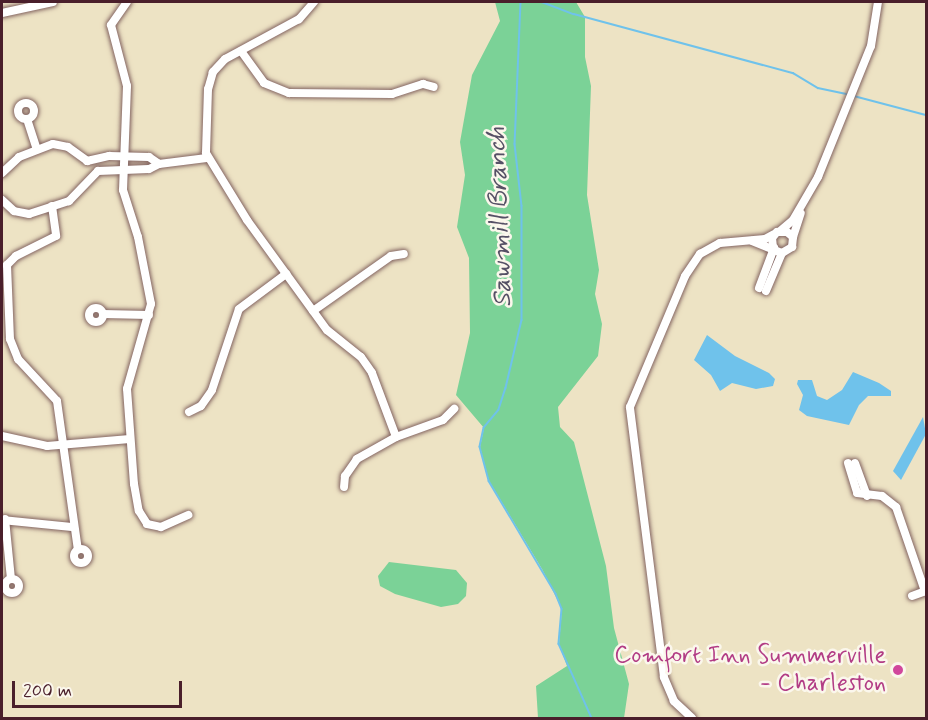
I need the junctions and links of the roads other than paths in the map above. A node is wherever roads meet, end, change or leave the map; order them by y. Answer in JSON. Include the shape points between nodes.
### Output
{"nodes":[{"id":1,"x":53,"y":2,"type":"edge"},
{"id":2,"x":127,"y":2,"type":"edge"},
{"id":3,"x":314,"y":2,"type":"edge"},
{"id":4,"x":878,"y":2,"type":"edge"},
{"id":5,"x":2,"y":13,"type":"edge"},
{"id":6,"x":241,"y":51,"type":"junction"},
{"id":7,"x":434,"y":87,"type":"dead end"},
{"id":8,"x":27,"y":119,"type":"dead end"},
{"id":9,"x":37,"y":149,"type":"junction"},
{"id":10,"x":125,"y":158,"type":"junction"},
{"id":11,"x":207,"y":158,"type":"junction"},
{"id":12,"x":159,"y":164,"type":"junction"},
{"id":13,"x":124,"y":170,"type":"junction"},
{"id":14,"x":2,"y":172,"type":"edge"},
{"id":15,"x":2,"y":200,"type":"edge"},
{"id":16,"x":804,"y":203,"type":"junction"},
{"id":17,"x":52,"y":206,"type":"junction"},
{"id":18,"x":777,"y":232,"type":"junction"},
{"id":19,"x":793,"y":237,"type":"junction"},
{"id":20,"x":744,"y":240,"type":"junction"},
{"id":21,"x":773,"y":247,"type":"junction"},
{"id":22,"x":782,"y":253,"type":"junction"},
{"id":23,"x":404,"y":254,"type":"dead end"},
{"id":24,"x":286,"y":274,"type":"junction"},
{"id":25,"x":313,"y":311,"type":"junction"},
{"id":26,"x":103,"y":314,"type":"dead end"},
{"id":27,"x":149,"y":315,"type":"junction"},
{"id":28,"x":454,"y":409,"type":"dead end"},
{"id":29,"x":189,"y":412,"type":"dead end"},
{"id":30,"x":2,"y":436,"type":"edge"},
{"id":31,"x":396,"y":437,"type":"junction"},
{"id":32,"x":130,"y":439,"type":"junction"},
{"id":33,"x":63,"y":446,"type":"junction"},
{"id":34,"x":851,"y":463,"type":"dead end"},
{"id":35,"x":344,"y":487,"type":"dead end"},
{"id":36,"x":188,"y":515,"type":"dead end"},
{"id":37,"x":3,"y":519,"type":"edge"},
{"id":38,"x":72,"y":527,"type":"junction"},
{"id":39,"x":78,"y":550,"type":"dead end"},
{"id":40,"x":11,"y":579,"type":"dead end"},
{"id":41,"x":926,"y":591,"type":"edge"},
{"id":42,"x":912,"y":596,"type":"dead end"},
{"id":43,"x":692,"y":718,"type":"edge"}],
"edges":[{"from":1,"to":5,"type":"street"},
{"from":2,"to":10,"type":"street","via":[[111,24],[127,86]]},
{"from":3,"to":6,"type":"street","via":[[298,19]]},
{"from":4,"to":16,"type":"street","via":[[871,46]]},
{"from":6,"to":7,"type":"street","via":[[264,83],[289,93],[392,94],[423,84]]},
{"from":6,"to":11,"type":"street","via":[[219,64],[210,80]]},
{"from":8,"to":9,"type":"street"},
{"from":9,"to":10,"type":"street","via":[[60,144],[87,161]]},
{"from":9,"to":14,"type":"street","via":[[19,157]]},
{"from":10,"to":12,"type":"street","via":[[149,157]]},
{"from":10,"to":13,"type":"street"},
{"from":11,"to":12,"type":"street"},
{"from":11,"to":24,"type":"street"},
{"from":12,"to":13,"type":"street","via":[[149,169]]},
{"from":13,"to":17,"type":"street","via":[[93,174],[75,196]]},
{"from":13,"to":27,"type":"street","via":[[123,190],[143,257]]},
{"from":15,"to":17,"type":"street","via":[[21,214]]},
{"from":16,"to":18,"type":"street"},
{"from":16,"to":19,"type":"street"},
{"from":17,"to":33,"type":"street","via":[[56,236],[16,256],[7,265],[9,339],[18,359],[53,394],[60,411]]},
{"from":18,"to":19,"type":"street"},
{"from":18,"to":20,"type":"street"},
{"from":18,"to":21,"type":"street"},
{"from":19,"to":22,"type":"street","via":[[792,247]]},
{"from":20,"to":21,"type":"street"},
{"from":20,"to":43,"type":"street","via":[[709,247],[692,264],[630,407],[664,677],[674,701]]},
{"from":21,"to":22,"type":"street"},
{"from":21,"to":22,"type":"street","via":[[762,289]]},
{"from":23,"to":25,"type":"street","via":[[391,256]]},
{"from":24,"to":25,"type":"street"},
{"from":24,"to":29,"type":"street","via":[[239,309],[212,390],[201,406]]},
{"from":25,"to":31,"type":"street","via":[[332,335],[367,363]]},
{"from":26,"to":27,"type":"street"},
{"from":27,"to":32,"type":"street","via":[[129,375],[126,401]]},
{"from":28,"to":31,"type":"street","via":[[443,420]]},
{"from":30,"to":33,"type":"street"},
{"from":31,"to":35,"type":"street","via":[[357,459],[345,476]]},
{"from":32,"to":33,"type":"street"},
{"from":32,"to":36,"type":"street","via":[[134,484],[143,520],[161,527]]},
{"from":33,"to":38,"type":"street"},
{"from":34,"to":41,"type":"street","via":[[854,490],[867,496],[882,496],[896,507]]},
{"from":37,"to":38,"type":"street"},
{"from":37,"to":40,"type":"street"},
{"from":38,"to":39,"type":"street"},
{"from":41,"to":42,"type":"street"}]}
